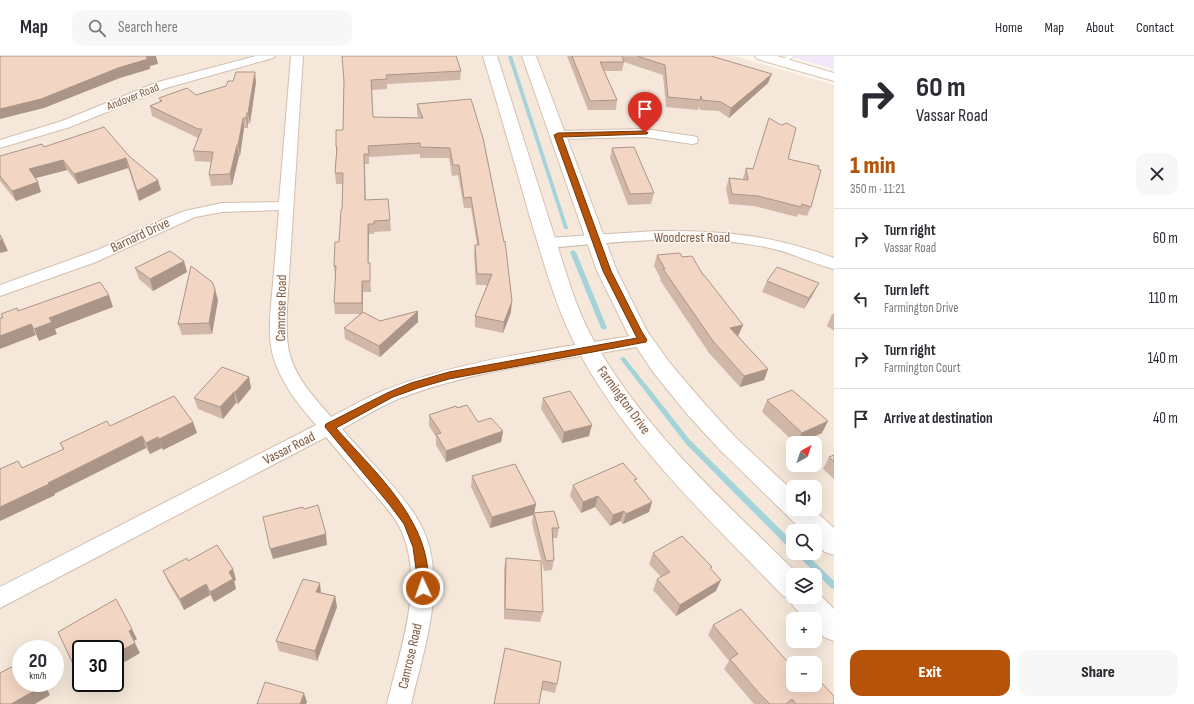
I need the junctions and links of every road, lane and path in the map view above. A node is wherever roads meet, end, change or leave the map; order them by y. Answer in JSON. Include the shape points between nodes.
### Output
{"nodes":[{"id":1,"x":269,"y":56,"type":"edge"},
{"id":2,"x":297,"y":56,"type":"edge"},
{"id":3,"x":490,"y":56,"type":"edge"},
{"id":4,"x":529,"y":56,"type":"edge"},
{"id":5,"x":762,"y":56,"type":"edge"},
{"id":6,"x":787,"y":59,"type":"edge"},
{"id":7,"x":834,"y":77,"type":"edge"},
{"id":8,"x":558,"y":135,"type":"junction"},
{"id":9,"x":692,"y":140,"type":"dead end"},
{"id":10,"x":0,"y":144,"type":"edge"},
{"id":11,"x":286,"y":206,"type":"junction"},
{"id":12,"x":595,"y":239,"type":"junction"},
{"id":13,"x":547,"y":243,"type":"junction"},
{"id":14,"x":834,"y":264,"type":"edge"},
{"id":15,"x":0,"y":291,"type":"edge"},
{"id":16,"x":643,"y":340,"type":"junction"},
{"id":17,"x":588,"y":349,"type":"junction"},
{"id":18,"x":330,"y":427,"type":"junction"},
{"id":19,"x":786,"y":500,"type":"edge"},
{"id":20,"x":804,"y":516,"type":"edge"},
{"id":21,"x":834,"y":544,"type":"edge"},
{"id":22,"x":786,"y":580,"type":"edge"},
{"id":23,"x":0,"y":598,"type":"edge"},
{"id":24,"x":810,"y":604,"type":"edge"},
{"id":25,"x":834,"y":628,"type":"edge"},
{"id":26,"x":399,"y":704,"type":"edge"}],
"edges":[{"from":1,"to":10,"type":"street","name":"Andover Road","via":[[162,85],[66,124]]},
{"from":2,"to":11,"type":"street","name":"Camrose Road"},
{"from":3,"to":13,"type":"street","name":"Farmington Drive"},
{"from":4,"to":8,"type":"street"},
{"from":5,"to":6,"type":"street"},
{"from":6,"to":7,"type":"street"},
{"from":8,"to":9,"type":"street","via":[[645,133]]},
{"from":8,"to":12,"type":"street"},
{"from":11,"to":15,"type":"street","name":"Barnard Drive","via":[[215,209],[183,216],[75,265]]},
{"from":11,"to":18,"type":"street","name":"Camrose Road","via":[[279,345],[292,381]]},
{"from":12,"to":13,"type":"street","name":"Woodcrest Road"},
{"from":12,"to":14,"type":"street","name":"Woodcrest Road","via":[[684,235],[750,239],[802,252]]},
{"from":12,"to":16,"type":"street","via":[[607,271]]},
{"from":13,"to":17,"type":"street","name":"Farmington Drive","via":[[569,310]]},
{"from":16,"to":17,"type":"street","name":"Vassar Road"},
{"from":16,"to":19,"type":"street","via":[[695,408]]},
{"from":17,"to":18,"type":"street","name":"Vassar Road","via":[[449,375],[421,383],[390,395]]},
{"from":17,"to":22,"type":"street","name":"Farmington Drive","via":[[642,428],[694,487]]},
{"from":18,"to":23,"type":"street","name":"Vassar Road"},
{"from":18,"to":26,"type":"street","name":"Camrose Road","via":[[393,501],[408,522],[418,547],[423,588],[421,610]]},
{"from":20,"to":21,"type":"street"},
{"from":24,"to":25,"type":"street"}]}
